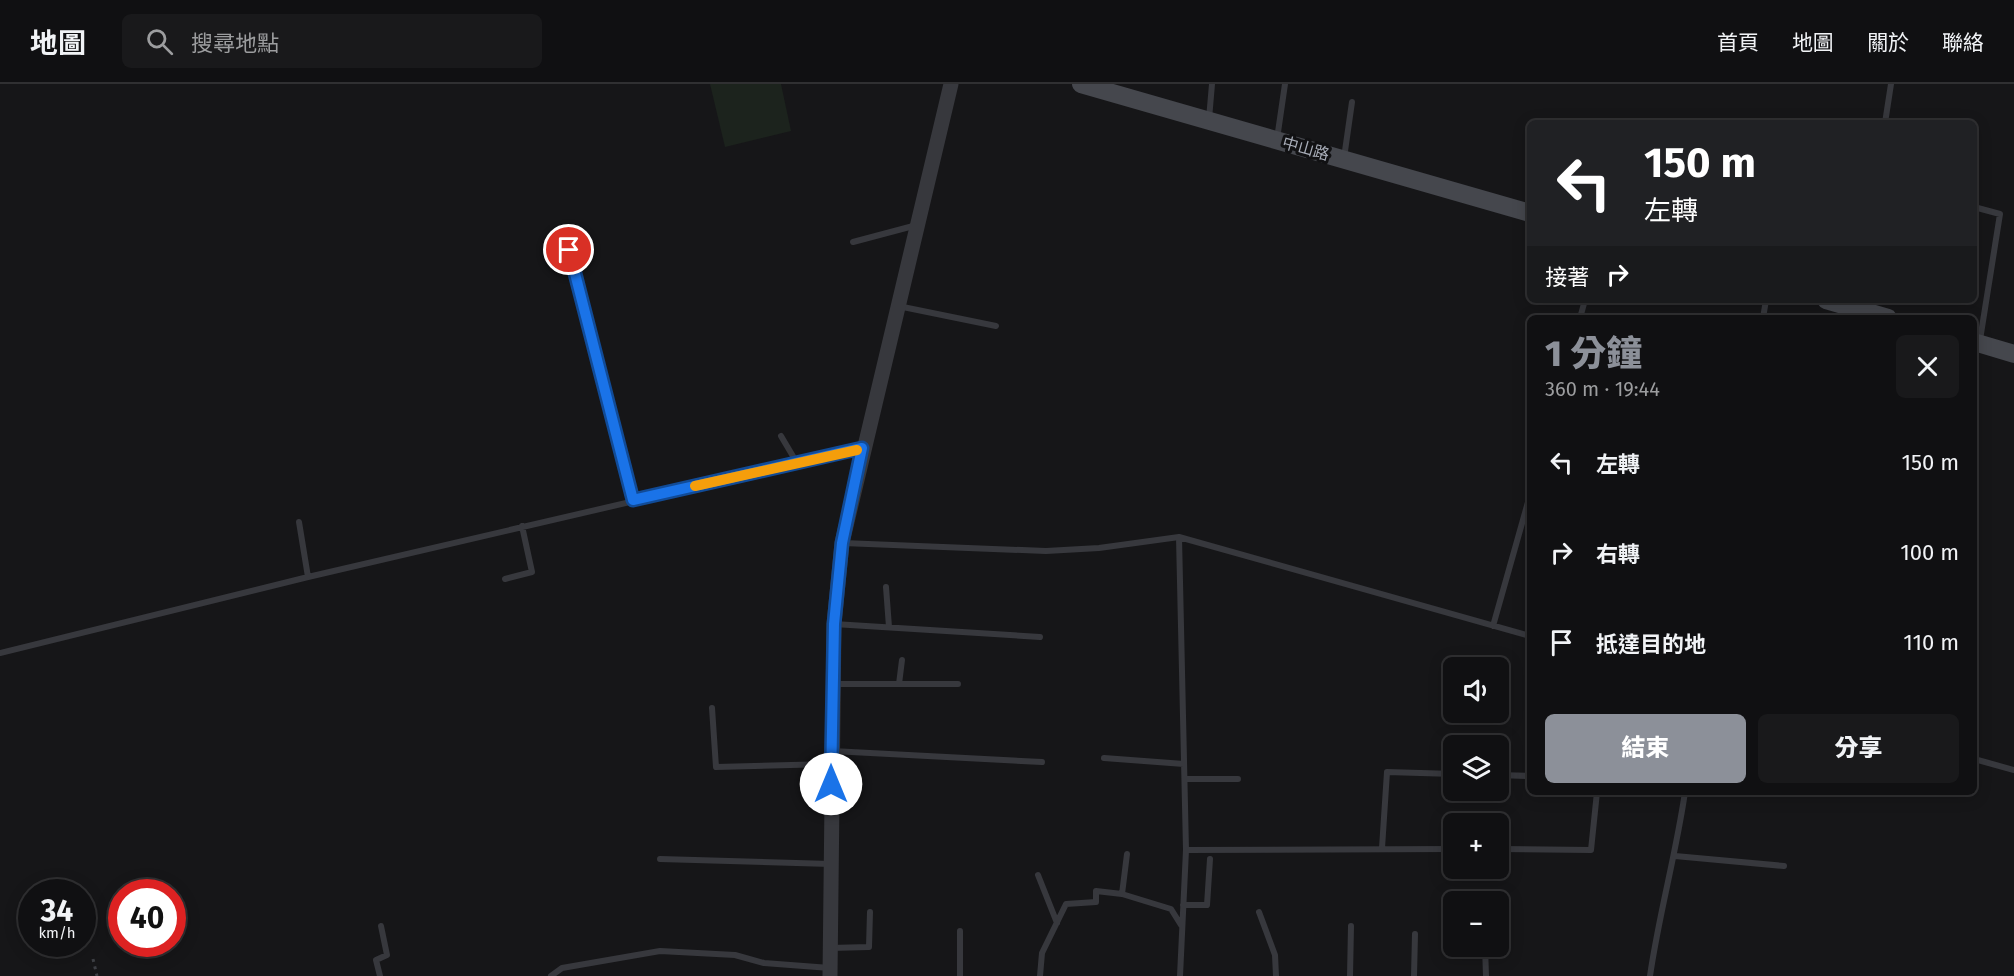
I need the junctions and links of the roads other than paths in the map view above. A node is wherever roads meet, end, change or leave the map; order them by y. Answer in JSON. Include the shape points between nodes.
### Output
{"nodes":[{"id":1,"x":951,"y":84,"type":"edge"},
{"id":2,"x":1081,"y":84,"type":"edge"},
{"id":3,"x":1212,"y":84,"type":"edge"},
{"id":4,"x":1286,"y":84,"type":"edge"},
{"id":5,"x":1892,"y":84,"type":"edge"},
{"id":6,"x":1352,"y":102,"type":"dead end"},
{"id":7,"x":1209,"y":120,"type":"junction"},
{"id":8,"x":1886,"y":120,"type":"edge"},
{"id":9,"x":1277,"y":139,"type":"junction"},
{"id":10,"x":1344,"y":159,"type":"junction"},
{"id":11,"x":1977,"y":208,"type":"edge"},
{"id":12,"x":1527,"y":212,"type":"edge"},
{"id":13,"x":918,"y":224,"type":"junction"},
{"id":14,"x":853,"y":242,"type":"dead end"},
{"id":15,"x":569,"y":250,"type":"dead end"},
{"id":16,"x":1855,"y":304,"type":"edge"},
{"id":17,"x":897,"y":306,"type":"junction"},
{"id":18,"x":1878,"y":315,"type":"edge"},
{"id":19,"x":996,"y":326,"type":"dead end"},
{"id":20,"x":1977,"y":343,"type":"edge"},
{"id":21,"x":2014,"y":354,"type":"edge"},
{"id":22,"x":781,"y":436,"type":"dead end"},
{"id":23,"x":862,"y":448,"type":"junction"},
{"id":24,"x":797,"y":463,"type":"junction"},
{"id":25,"x":633,"y":500,"type":"junction"},
{"id":26,"x":1527,"y":506,"type":"edge"},
{"id":27,"x":299,"y":522,"type":"dead end"},
{"id":28,"x":522,"y":526,"type":"junction"},
{"id":29,"x":1179,"y":537,"type":"junction"},
{"id":30,"x":842,"y":543,"type":"junction"},
{"id":31,"x":308,"y":577,"type":"junction"},
{"id":32,"x":505,"y":579,"type":"dead end"},
{"id":33,"x":886,"y":587,"type":"dead end"},
{"id":34,"x":834,"y":624,"type":"junction"},
{"id":35,"x":1493,"y":626,"type":"junction"},
{"id":36,"x":889,"y":627,"type":"junction"},
{"id":37,"x":1527,"y":635,"type":"edge"},
{"id":38,"x":1040,"y":637,"type":"dead end"},
{"id":39,"x":0,"y":653,"type":"edge"},
{"id":40,"x":902,"y":660,"type":"dead end"},
{"id":41,"x":833,"y":684,"type":"junction"},
{"id":42,"x":899,"y":684,"type":"junction"},
{"id":43,"x":958,"y":684,"type":"dead end"},
{"id":44,"x":712,"y":708,"type":"dead end"},
{"id":45,"x":831,"y":758,"type":"junction"},
{"id":46,"x":1104,"y":758,"type":"dead end"},
{"id":47,"x":1977,"y":760,"type":"edge"},
{"id":48,"x":1042,"y":762,"type":"dead end"},
{"id":49,"x":1184,"y":764,"type":"junction"},
{"id":50,"x":2014,"y":770,"type":"edge"},
{"id":51,"x":1443,"y":774,"type":"edge"},
{"id":52,"x":1509,"y":775,"type":"edge"},
{"id":53,"x":1527,"y":776,"type":"edge"},
{"id":54,"x":1185,"y":779,"type":"junction"},
{"id":55,"x":1238,"y":779,"type":"dead end"},
{"id":56,"x":1597,"y":795,"type":"edge"},
{"id":57,"x":1685,"y":795,"type":"edge"},
{"id":58,"x":1382,"y":848,"type":"junction"},
{"id":59,"x":1443,"y":849,"type":"edge"},
{"id":60,"x":1509,"y":849,"type":"edge"},
{"id":61,"x":1186,"y":850,"type":"junction"},
{"id":62,"x":1126,"y":854,"type":"dead end"},
{"id":63,"x":1676,"y":856,"type":"junction"},
{"id":64,"x":660,"y":859,"type":"dead end"},
{"id":65,"x":1210,"y":859,"type":"dead end"},
{"id":66,"x":831,"y":864,"type":"junction"},
{"id":67,"x":1785,"y":866,"type":"dead end"},
{"id":68,"x":1038,"y":875,"type":"dead end"},
{"id":69,"x":1122,"y":894,"type":"junction"},
{"id":70,"x":1183,"y":904,"type":"junction"},
{"id":71,"x":870,"y":912,"type":"dead end"},
{"id":72,"x":1259,"y":912,"type":"dead end"},
{"id":73,"x":1057,"y":923,"type":"junction"},
{"id":74,"x":381,"y":926,"type":"dead end"},
{"id":75,"x":1182,"y":926,"type":"junction"},
{"id":76,"x":1351,"y":926,"type":"dead end"},
{"id":77,"x":960,"y":931,"type":"dead end"},
{"id":78,"x":1415,"y":934,"type":"dead end"},
{"id":79,"x":830,"y":948,"type":"junction"},
{"id":80,"x":1485,"y":957,"type":"edge"},
{"id":81,"x":830,"y":972,"type":"edge"},
{"id":82,"x":380,"y":976,"type":"edge"},
{"id":83,"x":551,"y":976,"type":"edge"},
{"id":84,"x":960,"y":976,"type":"edge"},
{"id":85,"x":1040,"y":976,"type":"edge"},
{"id":86,"x":1180,"y":976,"type":"edge"},
{"id":87,"x":1276,"y":976,"type":"edge"},
{"id":88,"x":1350,"y":976,"type":"edge"},
{"id":89,"x":1414,"y":976,"type":"edge"},
{"id":90,"x":1486,"y":976,"type":"edge"},
{"id":91,"x":1650,"y":976,"type":"edge"}],
"edges":[{"from":1,"to":13,"type":"street"},
{"from":2,"to":7,"type":"main road","name":"中山路"},
{"from":3,"to":7,"type":"lane"},
{"from":4,"to":9,"type":"lane"},
{"from":5,"to":8,"type":"lane"},
{"from":6,"to":10,"type":"lane"},
{"from":7,"to":9,"type":"main road","name":"中山路"},
{"from":9,"to":10,"type":"main road","name":"中山路"},
{"from":10,"to":12,"type":"main road","name":"中山路"},
{"from":11,"to":20,"type":"lane","via":[[2001,214]]},
{"from":13,"to":14,"type":"lane"},
{"from":13,"to":17,"type":"street"},
{"from":15,"to":25,"type":"lane"},
{"from":16,"to":18,"type":"main road"},
{"from":17,"to":19,"type":"lane"},
{"from":17,"to":23,"type":"street"},
{"from":20,"to":21,"type":"main road"},
{"from":22,"to":24,"type":"lane"},
{"from":23,"to":24,"type":"lane"},
{"from":23,"to":30,"type":"street"},
{"from":24,"to":25,"type":"lane"},
{"from":25,"to":28,"type":"lane"},
{"from":26,"to":35,"type":"lane"},
{"from":27,"to":31,"type":"lane"},
{"from":28,"to":31,"type":"lane"},
{"from":28,"to":32,"type":"lane","via":[[532,573]]},
{"from":29,"to":30,"type":"lane","via":[[1046,551]]},
{"from":29,"to":35,"type":"lane"},
{"from":29,"to":49,"type":"lane"},
{"from":30,"to":34,"type":"street"},
{"from":31,"to":39,"type":"lane"},
{"from":33,"to":36,"type":"lane"},
{"from":34,"to":36,"type":"lane"},
{"from":34,"to":41,"type":"street"},
{"from":35,"to":37,"type":"lane"},
{"from":36,"to":38,"type":"lane"},
{"from":40,"to":42,"type":"lane"},
{"from":41,"to":42,"type":"lane"},
{"from":41,"to":45,"type":"street"},
{"from":42,"to":43,"type":"lane"},
{"from":44,"to":45,"type":"lane","via":[[716,767]]},
{"from":45,"to":48,"type":"lane"},
{"from":45,"to":66,"type":"street"},
{"from":46,"to":49,"type":"lane"},
{"from":47,"to":50,"type":"lane"},
{"from":49,"to":54,"type":"lane"},
{"from":51,"to":58,"type":"lane","via":[[1387,772]]},
{"from":52,"to":53,"type":"lane"},
{"from":54,"to":55,"type":"lane"},
{"from":54,"to":61,"type":"lane"},
{"from":56,"to":60,"type":"lane","via":[[1591,850]]},
{"from":57,"to":63,"type":"lane"},
{"from":58,"to":59,"type":"lane"},
{"from":58,"to":61,"type":"lane"},
{"from":61,"to":70,"type":"lane"},
{"from":62,"to":69,"type":"lane"},
{"from":63,"to":67,"type":"lane"},
{"from":63,"to":91,"type":"lane","via":[[1659,918]]},
{"from":64,"to":66,"type":"lane"},
{"from":65,"to":70,"type":"lane","via":[[1207,905]]},
{"from":66,"to":79,"type":"street"},
{"from":68,"to":73,"type":"lane"},
{"from":69,"to":73,"type":"lane","via":[[1096,891],[1096,902],[1066,904]]},
{"from":69,"to":75,"type":"lane","via":[[1172,909]]},
{"from":70,"to":75,"type":"lane"},
{"from":71,"to":79,"type":"lane","via":[[869,947]]},
{"from":72,"to":87,"type":"lane","via":[[1275,955]]},
{"from":73,"to":85,"type":"lane","via":[[1042,953]]},
{"from":74,"to":82,"type":"lane","via":[[387,955],[376,960]]},
{"from":75,"to":86,"type":"lane"},
{"from":76,"to":88,"type":"lane"},
{"from":77,"to":84,"type":"lane"},
{"from":78,"to":89,"type":"lane"},
{"from":79,"to":81,"type":"street"},
{"from":80,"to":90,"type":"lane"},
{"from":81,"to":83,"type":"lane","via":[[735,955],[660,951],[562,968]]}]}
